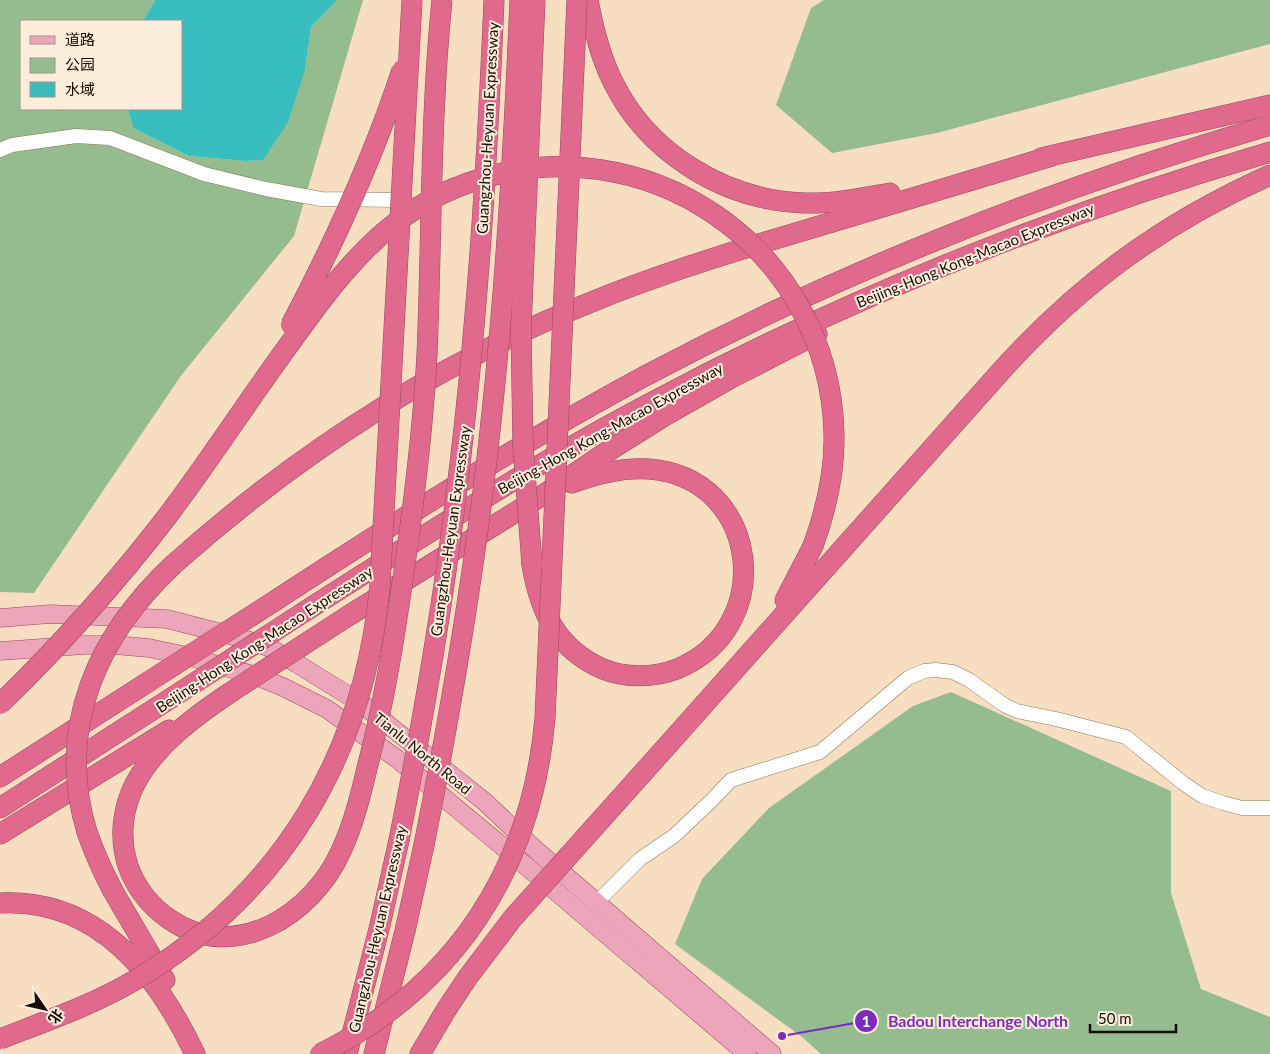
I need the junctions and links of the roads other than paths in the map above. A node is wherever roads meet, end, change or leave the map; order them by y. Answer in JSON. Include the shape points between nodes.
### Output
{"nodes":[{"id":1,"x":412,"y":0,"type":"edge"},
{"id":2,"x":424,"y":0,"type":"edge"},
{"id":3,"x":442,"y":0,"type":"edge"},
{"id":4,"x":494,"y":0,"type":"edge"},
{"id":5,"x":520,"y":0,"type":"edge"},
{"id":6,"x":535,"y":0,"type":"edge"},
{"id":7,"x":577,"y":0,"type":"edge"},
{"id":8,"x":588,"y":0,"type":"edge"},
{"id":9,"x":1270,"y":105,"type":"edge"},
{"id":10,"x":1270,"y":125,"type":"edge"},
{"id":11,"x":0,"y":150,"type":"edge"},
{"id":12,"x":1270,"y":152,"type":"edge"},
{"id":13,"x":1052,"y":156,"type":"junction"},
{"id":14,"x":1270,"y":175,"type":"edge"},
{"id":15,"x":397,"y":200,"type":"dead end"},
{"id":16,"x":1000,"y":242,"type":"junction"},
{"id":17,"x":199,"y":473,"type":"junction"},
{"id":18,"x":540,"y":497,"type":"junction"},
{"id":19,"x":0,"y":618,"type":"edge"},
{"id":20,"x":0,"y":651,"type":"edge"},
{"id":21,"x":739,"y":664,"type":"junction"},
{"id":22,"x":0,"y":704,"type":"edge"},
{"id":23,"x":205,"y":709,"type":"junction"},
{"id":24,"x":0,"y":777,"type":"edge"},
{"id":25,"x":485,"y":802,"type":"junction"},
{"id":26,"x":0,"y":808,"type":"edge"},
{"id":27,"x":1270,"y":808,"type":"edge"},
{"id":28,"x":471,"y":821,"type":"junction"},
{"id":29,"x":0,"y":834,"type":"edge"},
{"id":30,"x":538,"y":852,"type":"junction"},
{"id":31,"x":526,"y":866,"type":"junction"},
{"id":32,"x":0,"y":903,"type":"edge"},
{"id":33,"x":596,"y":903,"type":"junction"},
{"id":34,"x":0,"y":1039,"type":"edge"},
{"id":35,"x":195,"y":1054,"type":"edge"},
{"id":36,"x":201,"y":1054,"type":"edge"},
{"id":37,"x":320,"y":1054,"type":"edge"},
{"id":38,"x":347,"y":1054,"type":"edge"},
{"id":39,"x":374,"y":1054,"type":"edge"},
{"id":40,"x":420,"y":1054,"type":"edge"},
{"id":41,"x":747,"y":1054,"type":"edge"},
{"id":42,"x":772,"y":1054,"type":"edge"}],
"edges":[{"from":1,"to":34,"type":"highway","bridge":true,"via":[[378,614],[370,659],[348,731],[323,786],[291,838],[253,885],[210,927],[136,980]]},
{"from":2,"to":17,"type":"highway","bridge":true,"via":[[379,134],[336,235],[272,357]]},
{"from":3,"to":23,"type":"highway","bridge":true,"via":[[432,150],[422,429],[411,530],[388,676],[359,802],[331,869],[309,898],[277,923],[252,933],[225,936],[199,933],[174,922],[153,906],[136,884],[126,859],[123,832],[126,806],[137,780],[171,739]]},
{"from":4,"to":38,"type":"highway","name":"Guangzhou-Heyuan Expressway","bridge":true,"via":[[475,320],[445,581],[399,840]]},
{"from":5,"to":39,"type":"highway","name":"Guangzhou-Heyuan Expressway","bridge":true,"via":[[508,235],[482,498],[441,758],[424,845]]},
{"from":6,"to":18,"type":"highway","bridge":true,"via":[[521,328],[523,446],[532,565],[542,605],[562,640],[577,654],[594,665],[632,676],[673,671],[697,659],[718,642],[733,619],[742,594],[743,553],[728,516],[710,495],[676,474],[649,469],[596,475]]},
{"from":7,"to":37,"type":"highway","bridge":true,"via":[[545,718],[533,798],[504,873],[461,941],[405,999],[362,1031]]},
{"from":8,"to":13,"type":"highway","via":[[598,44],[613,81],[634,115],[676,158],[728,187],[786,202],[846,201]]},
{"from":9,"to":13,"type":"highway"},
{"from":10,"to":24,"type":"highway","name":"Beijing-Hong Kong-Macao Expressway","bridge":true,"via":[[1134,166],[920,246],[704,345],[578,413],[464,481]]},
{"from":11,"to":15,"type":"street","via":[[12,145],[76,136],[110,138],[204,174],[266,189],[321,199]]},
{"from":12,"to":16,"type":"highway","name":"Beijing-Hong Kong-Macao Expressway","via":[[1142,191]]},
{"from":13,"to":36,"type":"highway","bridge":true,"via":[[683,268],[599,298],[533,327],[437,376],[344,432],[256,494],[143,594],[107,646],[90,684],[80,726],[77,768],[82,810],[94,851],[113,891],[178,1003]]},
{"from":14,"to":21,"type":"highway","via":[[1173,225],[1082,291],[1027,342]]},
{"from":16,"to":18,"type":"highway","via":[[926,284],[866,310],[731,378],[666,415]]},
{"from":16,"to":26,"type":"highway","name":"Beijing-Hong Kong-Macao Expressway","bridge":true,"via":[[800,327],[657,399],[526,474],[304,612]]},
{"from":17,"to":21,"type":"highway","bridge":true,"via":[[319,304],[355,259],[406,214],[466,183],[510,171],[547,166],[600,169],[666,187],[712,212],[742,235],[782,279],[812,332],[830,397],[834,435],[831,480],[813,546],[773,620]]},
{"from":17,"to":22,"type":"highway","bridge":true,"via":[[97,603]]},
{"from":18,"to":23,"type":"highway","bridge":true},
{"from":19,"to":25,"type":"main road","name":"Tianlu North Road","via":[[50,614],[166,619],[214,630],[268,648],[362,704]]},
{"from":20,"to":28,"type":"main road","name":"Tianlu North Road","via":[[92,645],[149,648],[256,676],[327,709],[396,758]]},
{"from":21,"to":40,"type":"highway","bridge":true,"via":[[512,919],[446,1010]]},
{"from":23,"to":29,"type":"highway"},
{"from":25,"to":28,"type":"main road"},
{"from":25,"to":30,"type":"main road","name":"Tianlu North Road"},
{"from":27,"to":33,"type":"street","via":[[1222,804],[1183,783],[1126,737],[1017,711],[953,672],[924,671],[908,678],[820,752],[731,780],[674,836],[640,859]]},
{"from":28,"to":31,"type":"main road","name":"Tianlu North Road"},
{"from":30,"to":31,"type":"main road"},
{"from":30,"to":33,"type":"main road","name":"Tianlu North Road"},
{"from":31,"to":41,"type":"main road","name":"Tianlu North Road"},
{"from":32,"to":35,"type":"highway","via":[[57,911],[90,925],[120,945],[161,994]]},
{"from":33,"to":42,"type":"main road","name":"Tianlu North Road"}]}
